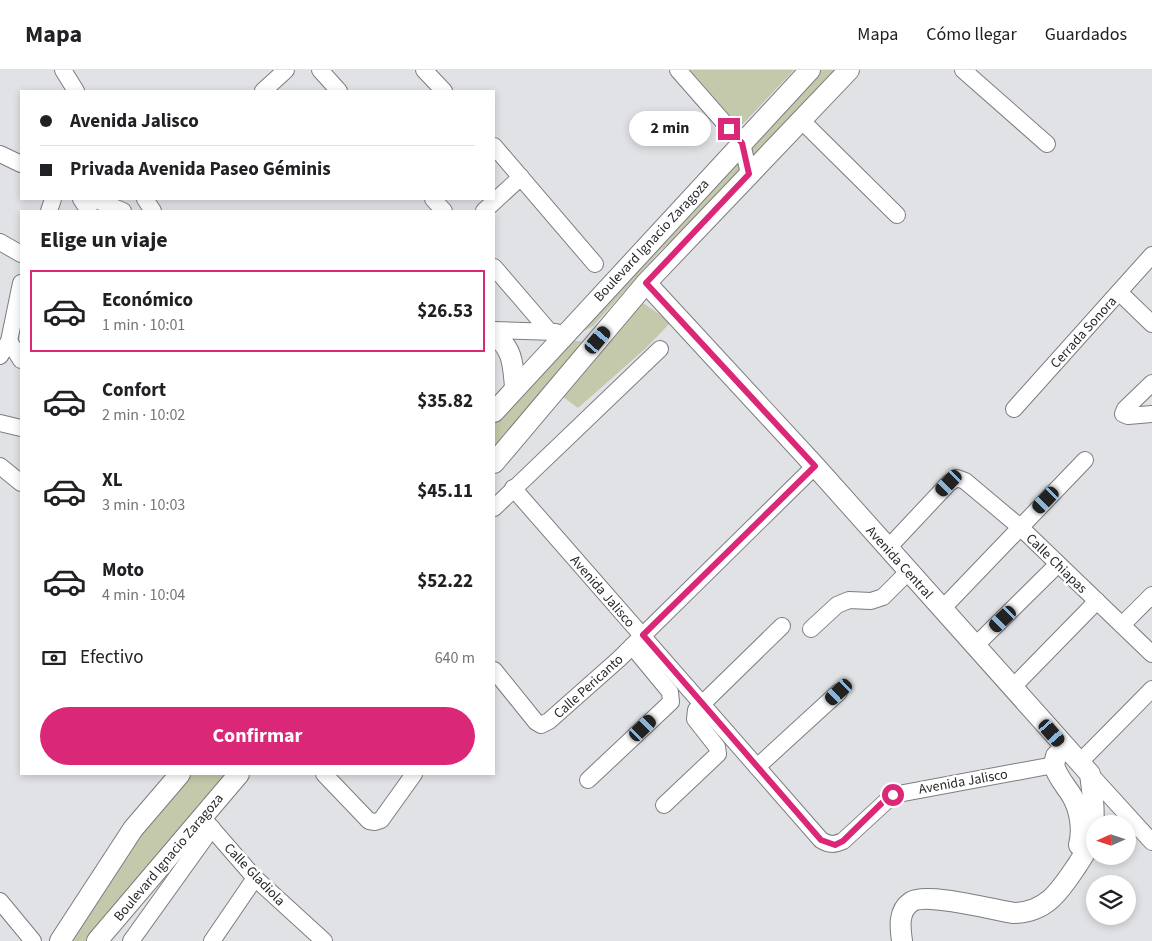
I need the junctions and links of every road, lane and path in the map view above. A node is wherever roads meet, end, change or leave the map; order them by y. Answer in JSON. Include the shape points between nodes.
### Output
{"nodes":[{"id":1,"x":63,"y":70,"type":"edge"},
{"id":2,"x":286,"y":70,"type":"edge"},
{"id":3,"x":320,"y":70,"type":"edge"},
{"id":4,"x":424,"y":70,"type":"edge"},
{"id":5,"x":678,"y":70,"type":"edge"},
{"id":6,"x":810,"y":70,"type":"edge"},
{"id":7,"x":849,"y":70,"type":"edge"},
{"id":8,"x":963,"y":70,"type":"edge"},
{"id":9,"x":75,"y":90,"type":"edge"},
{"id":10,"x":264,"y":90,"type":"edge"},
{"id":11,"x":338,"y":90,"type":"edge"},
{"id":12,"x":443,"y":90,"type":"edge"},
{"id":13,"x":801,"y":120,"type":"junction"},
{"id":14,"x":742,"y":143,"type":"junction"},
{"id":15,"x":1047,"y":144,"type":"dead end"},
{"id":16,"x":495,"y":147,"type":"edge"},
{"id":17,"x":0,"y":154,"type":"edge"},
{"id":18,"x":20,"y":164,"type":"edge"},
{"id":19,"x":749,"y":174,"type":"junction"},
{"id":20,"x":521,"y":177,"type":"junction"},
{"id":21,"x":96,"y":200,"type":"edge"},
{"id":22,"x":434,"y":200,"type":"edge"},
{"id":23,"x":121,"y":210,"type":"edge"},
{"id":24,"x":443,"y":210,"type":"edge"},
{"id":25,"x":485,"y":210,"type":"edge"},
{"id":26,"x":897,"y":215,"type":"dead end"},
{"id":27,"x":690,"y":236,"type":"junction"},
{"id":28,"x":0,"y":242,"type":"edge"},
{"id":29,"x":20,"y":253,"type":"edge"},
{"id":30,"x":1152,"y":255,"type":"edge"},
{"id":31,"x":596,"y":264,"type":"dead end"},
{"id":32,"x":495,"y":268,"type":"edge"},
{"id":33,"x":646,"y":283,"type":"junction"},
{"id":34,"x":20,"y":287,"type":"edge"},
{"id":35,"x":1119,"y":292,"type":"junction"},
{"id":36,"x":1152,"y":324,"type":"edge"},
{"id":37,"x":495,"y":330,"type":"edge"},
{"id":38,"x":557,"y":332,"type":"junction"},
{"id":39,"x":495,"y":335,"type":"edge"},
{"id":40,"x":4,"y":348,"type":"edge"},
{"id":41,"x":660,"y":349,"type":"dead end"},
{"id":42,"x":20,"y":359,"type":"edge"},
{"id":43,"x":1152,"y":383,"type":"edge"},
{"id":44,"x":514,"y":387,"type":"junction"},
{"id":45,"x":1014,"y":408,"type":"dead end"},
{"id":46,"x":495,"y":411,"type":"edge"},
{"id":47,"x":1152,"y":414,"type":"edge"},
{"id":48,"x":0,"y":423,"type":"edge"},
{"id":49,"x":20,"y":428,"type":"edge"},
{"id":50,"x":1086,"y":460,"type":"dead end"},
{"id":51,"x":495,"y":462,"type":"edge"},
{"id":52,"x":0,"y":466,"type":"edge"},
{"id":53,"x":815,"y":466,"type":"junction"},
{"id":54,"x":20,"y":482,"type":"edge"},
{"id":55,"x":513,"y":488,"type":"junction"},
{"id":56,"x":495,"y":507,"type":"edge"},
{"id":57,"x":1020,"y":527,"type":"junction"},
{"id":58,"x":888,"y":548,"type":"junction"},
{"id":59,"x":1058,"y":564,"type":"junction"},
{"id":60,"x":908,"y":571,"type":"junction"},
{"id":61,"x":1152,"y":595,"type":"edge"},
{"id":62,"x":1098,"y":602,"type":"junction"},
{"id":63,"x":942,"y":609,"type":"junction"},
{"id":64,"x":1122,"y":625,"type":"junction"},
{"id":65,"x":782,"y":626,"type":"dead end"},
{"id":66,"x":811,"y":630,"type":"dead end"},
{"id":67,"x":637,"y":641,"type":"junction"},
{"id":68,"x":975,"y":646,"type":"junction"},
{"id":69,"x":1152,"y":654,"type":"edge"},
{"id":70,"x":495,"y":671,"type":"edge"},
{"id":71,"x":1012,"y":688,"type":"junction"},
{"id":72,"x":1152,"y":689,"type":"edge"},
{"id":73,"x":839,"y":692,"type":"dead end"},
{"id":74,"x":702,"y":704,"type":"junction"},
{"id":75,"x":1065,"y":748,"type":"junction"},
{"id":76,"x":1054,"y":765,"type":"junction"},
{"id":77,"x":757,"y":767,"type":"junction"},
{"id":78,"x":1084,"y":769,"type":"junction"},
{"id":79,"x":179,"y":775,"type":"edge"},
{"id":80,"x":238,"y":775,"type":"edge"},
{"id":81,"x":328,"y":775,"type":"edge"},
{"id":82,"x":413,"y":775,"type":"edge"},
{"id":83,"x":588,"y":780,"type":"dead end"},
{"id":84,"x":664,"y":805,"type":"dead end"},
{"id":85,"x":207,"y":822,"type":"junction"},
{"id":86,"x":1152,"y":842,"type":"edge"},
{"id":87,"x":1078,"y":864,"type":"junction"},
{"id":88,"x":255,"y":878,"type":"junction"},
{"id":89,"x":0,"y":901,"type":"edge"},
{"id":90,"x":306,"y":935,"type":"edge"},
{"id":91,"x":33,"y":941,"type":"edge"},
{"id":92,"x":60,"y":941,"type":"edge"},
{"id":93,"x":97,"y":941,"type":"edge"},
{"id":94,"x":131,"y":941,"type":"edge"},
{"id":95,"x":212,"y":941,"type":"edge"},
{"id":96,"x":324,"y":941,"type":"edge"},
{"id":97,"x":902,"y":941,"type":"edge"}],
"edges":[{"from":1,"to":9,"type":"street"},
{"from":2,"to":10,"type":"street"},
{"from":3,"to":11,"type":"street"},
{"from":4,"to":12,"type":"street"},
{"from":5,"to":14,"type":"street"},
{"from":6,"to":14,"type":"main road","name":"Boulevard Ignacio Zaragoza"},
{"from":7,"to":13,"type":"main road","name":"Boulevard Ignacio Zaragoza"},
{"from":8,"to":15,"type":"street"},
{"from":13,"to":19,"type":"main road","name":"Boulevard Ignacio Zaragoza"},
{"from":13,"to":26,"type":"street"},
{"from":14,"to":19,"type":"street"},
{"from":14,"to":38,"type":"main road","name":"Boulevard Ignacio Zaragoza"},
{"from":16,"to":20,"type":"street"},
{"from":17,"to":18,"type":"street"},
{"from":19,"to":27,"type":"main road","name":"Boulevard Ignacio Zaragoza"},
{"from":20,"to":25,"type":"street"},
{"from":20,"to":31,"type":"street"},
{"from":21,"to":23,"type":"street"},
{"from":22,"to":24,"type":"street"},
{"from":27,"to":33,"type":"main road","name":"Boulevard Ignacio Zaragoza"},
{"from":27,"to":38,"type":"main road","via":[[672,244],[593,332],[584,336]]},
{"from":28,"to":29,"type":"street"},
{"from":30,"to":35,"type":"street","name":"Cerrada Sonora"},
{"from":32,"to":38,"type":"street"},
{"from":33,"to":51,"type":"main road","name":"Boulevard Ignacio Zaragoza"},
{"from":33,"to":53,"type":"main road","name":"Avenida Central"},
{"from":34,"to":40,"type":"street"},
{"from":35,"to":36,"type":"street"},
{"from":35,"to":45,"type":"street","name":"Cerrada Sonora"},
{"from":37,"to":38,"type":"street"},
{"from":38,"to":44,"type":"main road","name":"Boulevard Ignacio Zaragoza"},
{"from":39,"to":44,"type":"main road","via":[[508,346],[514,369]]},
{"from":40,"to":42,"type":"street"},
{"from":41,"to":55,"type":"street"},
{"from":43,"to":47,"type":"street","via":[[1122,414]]},
{"from":44,"to":46,"type":"main road","name":"Boulevard Ignacio Zaragoza"},
{"from":48,"to":49,"type":"street"},
{"from":50,"to":57,"type":"street"},
{"from":52,"to":54,"type":"street"},
{"from":53,"to":58,"type":"main road","name":"Avenida Central"},
{"from":53,"to":67,"type":"street"},
{"from":55,"to":56,"type":"street"},
{"from":55,"to":67,"type":"street","name":"Avenida Jalisco"},
{"from":57,"to":58,"type":"street","name":"Calle Chiapas","via":[[965,481],[957,478]]},
{"from":57,"to":59,"type":"street","name":"Calle Chiapas"},
{"from":57,"to":63,"type":"street"},
{"from":58,"to":60,"type":"main road","name":"Avenida Central"},
{"from":59,"to":62,"type":"street","name":"Calle Chiapas"},
{"from":59,"to":68,"type":"street"},
{"from":60,"to":63,"type":"main road","name":"Avenida Central"},
{"from":60,"to":66,"type":"street","via":[[883,598],[849,600],[837,605]]},
{"from":61,"to":64,"type":"street"},
{"from":62,"to":64,"type":"street","name":"Calle Chiapas"},
{"from":62,"to":71,"type":"street"},
{"from":63,"to":68,"type":"main road","name":"Avenida Central"},
{"from":64,"to":69,"type":"street","name":"Calle Chiapas"},
{"from":65,"to":74,"type":"street"},
{"from":67,"to":70,"type":"street","name":"Calle Pericanto","via":[[541,725]]},
{"from":67,"to":74,"type":"street","name":"Avenida Jalisco"},
{"from":67,"to":83,"type":"street","via":[[670,692],[671,702]]},
{"from":68,"to":71,"type":"main road","name":"Avenida Central"},
{"from":71,"to":75,"type":"main road","name":"Avenida Central"},
{"from":72,"to":78,"type":"street"},
{"from":73,"to":77,"type":"street"},
{"from":74,"to":77,"type":"street","name":"Avenida Jalisco"},
{"from":74,"to":84,"type":"street","via":[[696,710],[696,719],[717,747],[718,754]]},
{"from":75,"to":76,"type":"main road","via":[[1056,756]]},
{"from":75,"to":78,"type":"main road","name":"Avenida Central"},
{"from":76,"to":77,"type":"street","name":"Avenida Jalisco","via":[[893,795],[835,845],[821,840]]},
{"from":76,"to":87,"type":"main road","via":[[1078,812]]},
{"from":78,"to":86,"type":"street","name":"Avenida Central"},
{"from":78,"to":87,"type":"main road","via":[[1093,797],[1092,832],[1089,846]]},
{"from":79,"to":92,"type":"main road","via":[[133,829]]},
{"from":80,"to":85,"type":"main road","name":"Boulevard Ignacio Zaragoza"},
{"from":81,"to":82,"type":"street","via":[[369,821],[375,822],[381,820]]},
{"from":85,"to":88,"type":"street","name":"Calle Gladiola"},
{"from":85,"to":93,"type":"main road","name":"Boulevard Ignacio Zaragoza"},
{"from":85,"to":94,"type":"street"},
{"from":87,"to":97,"type":"main road","via":[[1069,880],[1048,903],[1027,913],[939,899],[912,901],[902,914]]},
{"from":88,"to":90,"type":"street","name":"Calle Gladiola"},
{"from":88,"to":95,"type":"street"},
{"from":89,"to":91,"type":"street"},
{"from":90,"to":96,"type":"street","name":"Calle Gladiola"}]}
